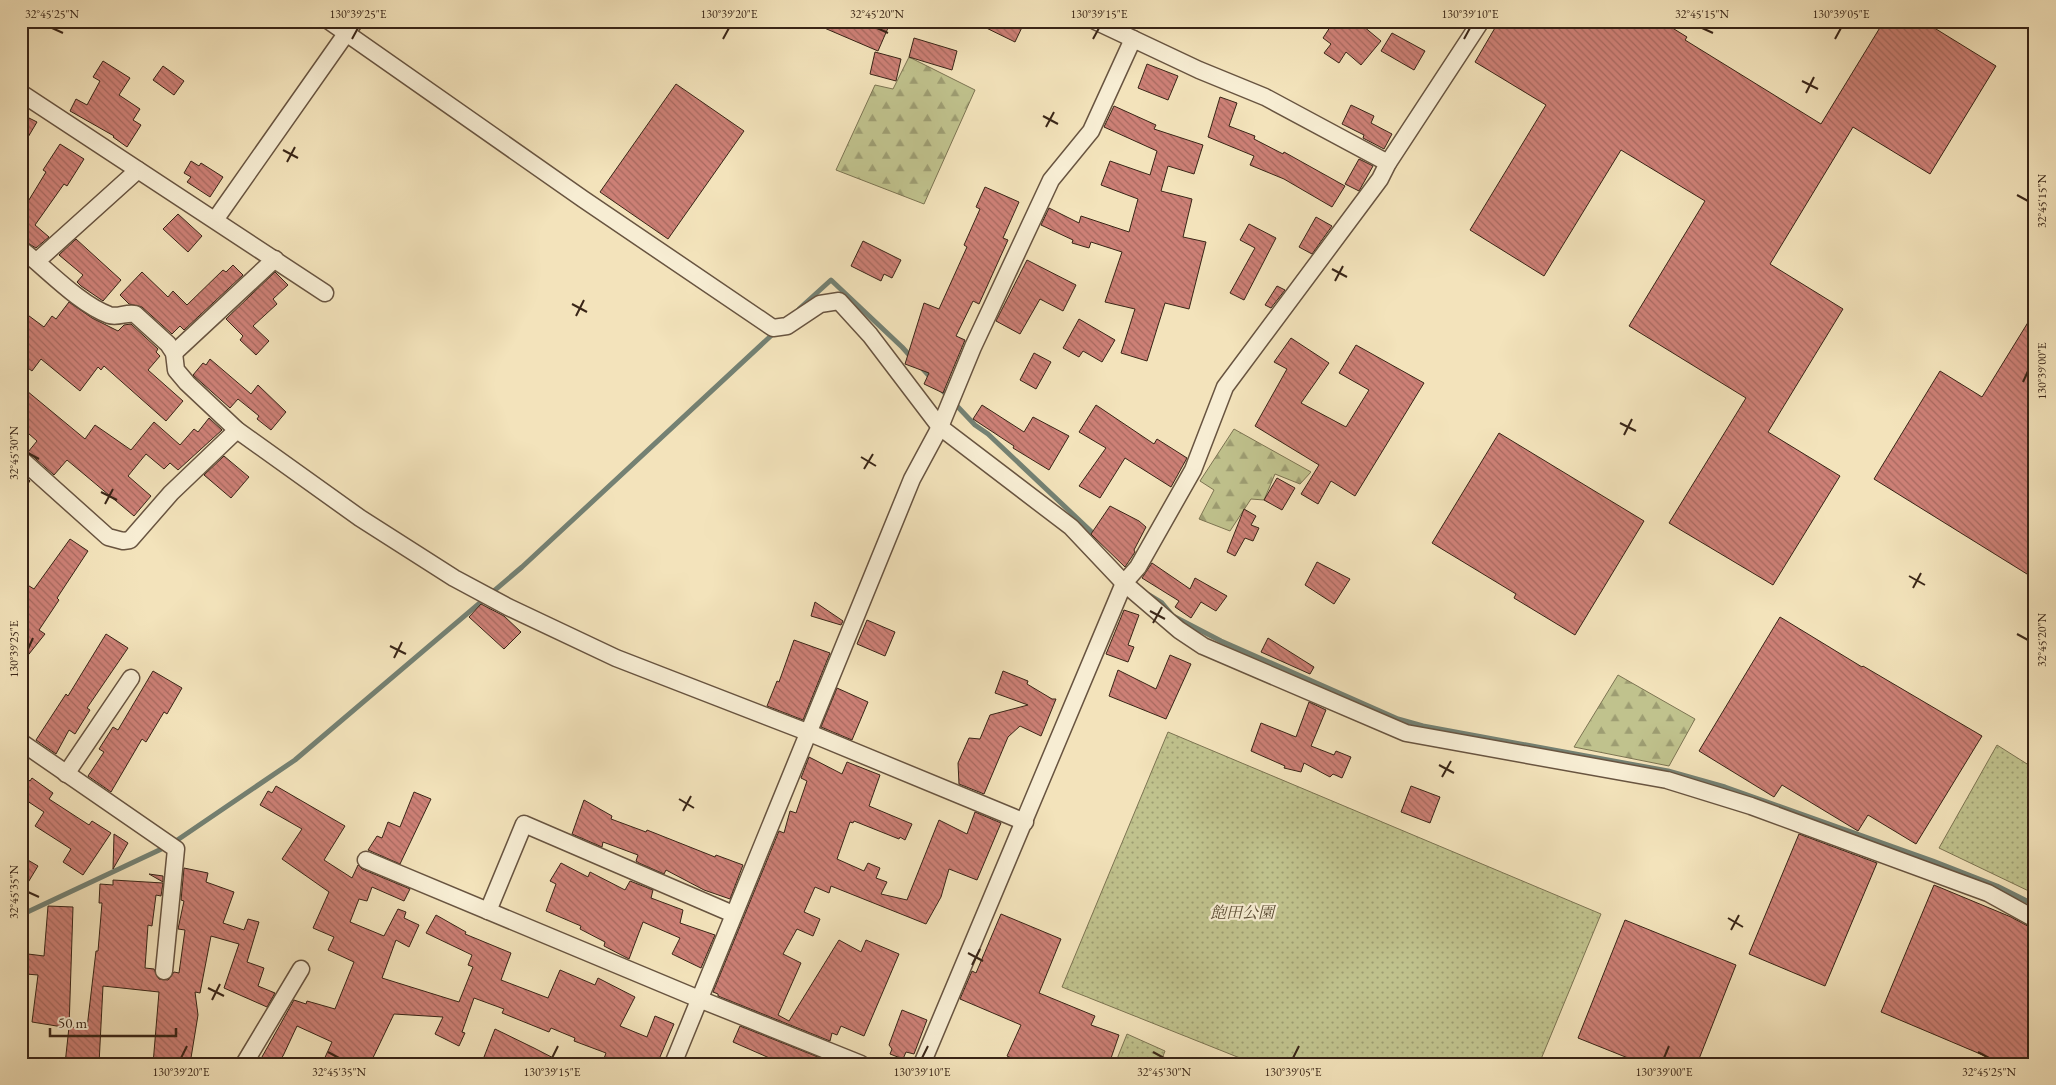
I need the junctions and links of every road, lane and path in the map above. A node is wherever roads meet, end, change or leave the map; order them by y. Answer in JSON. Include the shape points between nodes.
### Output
{"nodes":[{"id":1,"x":329,"y":21,"type":"edge"},
{"id":2,"x":1095,"y":21,"type":"edge"},
{"id":3,"x":1482,"y":21,"type":"edge"},
{"id":4,"x":350,"y":27,"type":"edge"},
{"id":5,"x":1133,"y":39,"type":"junction"},
{"id":6,"x":21,"y":93,"type":"edge"},
{"id":7,"x":1388,"y":163,"type":"junction"},
{"id":8,"x":138,"y":170,"type":"junction"},
{"id":9,"x":215,"y":220,"type":"junction"},
{"id":10,"x":21,"y":249,"type":"edge"},
{"id":11,"x":275,"y":259,"type":"junction"},
{"id":12,"x":36,"y":261,"type":"junction"},
{"id":13,"x":325,"y":293,"type":"dead end"},
{"id":14,"x":174,"y":353,"type":"junction"},
{"id":15,"x":940,"y":427,"type":"junction"},
{"id":16,"x":237,"y":430,"type":"junction"},
{"id":17,"x":21,"y":459,"type":"edge"},
{"id":18,"x":1124,"y":584,"type":"junction"},
{"id":19,"x":131,"y":678,"type":"dead end"},
{"id":20,"x":807,"y":732,"type":"junction"},
{"id":21,"x":21,"y":742,"type":"edge"},
{"id":22,"x":66,"y":774,"type":"junction"},
{"id":23,"x":1025,"y":822,"type":"junction"},
{"id":24,"x":366,"y":860,"type":"dead end"},
{"id":25,"x":488,"y":912,"type":"junction"},
{"id":26,"x":733,"y":914,"type":"junction"},
{"id":27,"x":2035,"y":919,"type":"edge"},
{"id":28,"x":301,"y":969,"type":"dead end"},
{"id":29,"x":164,"y":971,"type":"dead end"},
{"id":30,"x":699,"y":999,"type":"junction"},
{"id":31,"x":244,"y":1064,"type":"edge"},
{"id":32,"x":673,"y":1064,"type":"edge"},
{"id":33,"x":861,"y":1064,"type":"edge"},
{"id":34,"x":922,"y":1064,"type":"edge"}],
"edges":[{"from":1,"to":4,"type":"street"},
{"from":2,"to":5,"type":"street"},
{"from":3,"to":7,"type":"street"},
{"from":4,"to":9,"type":"street"},
{"from":4,"to":15,"type":"street","via":[[582,199],[772,328],[787,326],[820,304],[839,301],[860,323]]},
{"from":5,"to":7,"type":"street","via":[[1265,97]]},
{"from":5,"to":15,"type":"street","via":[[1090,131],[1051,180],[972,347]]},
{"from":6,"to":8,"type":"street"},
{"from":7,"to":18,"type":"street","via":[[1380,179],[1225,387],[1193,470],[1138,567]]},
{"from":8,"to":9,"type":"street"},
{"from":8,"to":12,"type":"street"},
{"from":9,"to":11,"type":"street"},
{"from":10,"to":12,"type":"street"},
{"from":11,"to":13,"type":"street"},
{"from":11,"to":14,"type":"street"},
{"from":12,"to":14,"type":"street","via":[[100,311],[111,316],[135,314]]},
{"from":14,"to":16,"type":"street","via":[[176,370]]},
{"from":15,"to":18,"type":"street","via":[[1071,527]]},
{"from":15,"to":20,"type":"street","via":[[912,479]]},
{"from":16,"to":17,"type":"street","via":[[171,493],[130,540],[123,541],[108,537]]},
{"from":16,"to":20,"type":"street","via":[[360,518],[454,578],[508,607],[616,658]]},
{"from":18,"to":23,"type":"street"},
{"from":18,"to":27,"type":"street","via":[[1203,646],[1406,733],[1667,780],[1751,806],[1988,893]]},
{"from":19,"to":22,"type":"street"},
{"from":20,"to":23,"type":"street"},
{"from":20,"to":26,"type":"street"},
{"from":21,"to":22,"type":"street"},
{"from":22,"to":29,"type":"street","via":[[176,849]]},
{"from":23,"to":34,"type":"street"},
{"from":24,"to":25,"type":"street"},
{"from":25,"to":26,"type":"street","via":[[524,824]]},
{"from":25,"to":30,"type":"street"},
{"from":26,"to":30,"type":"street"},
{"from":28,"to":31,"type":"street"},
{"from":30,"to":32,"type":"street"},
{"from":30,"to":33,"type":"street"}]}
